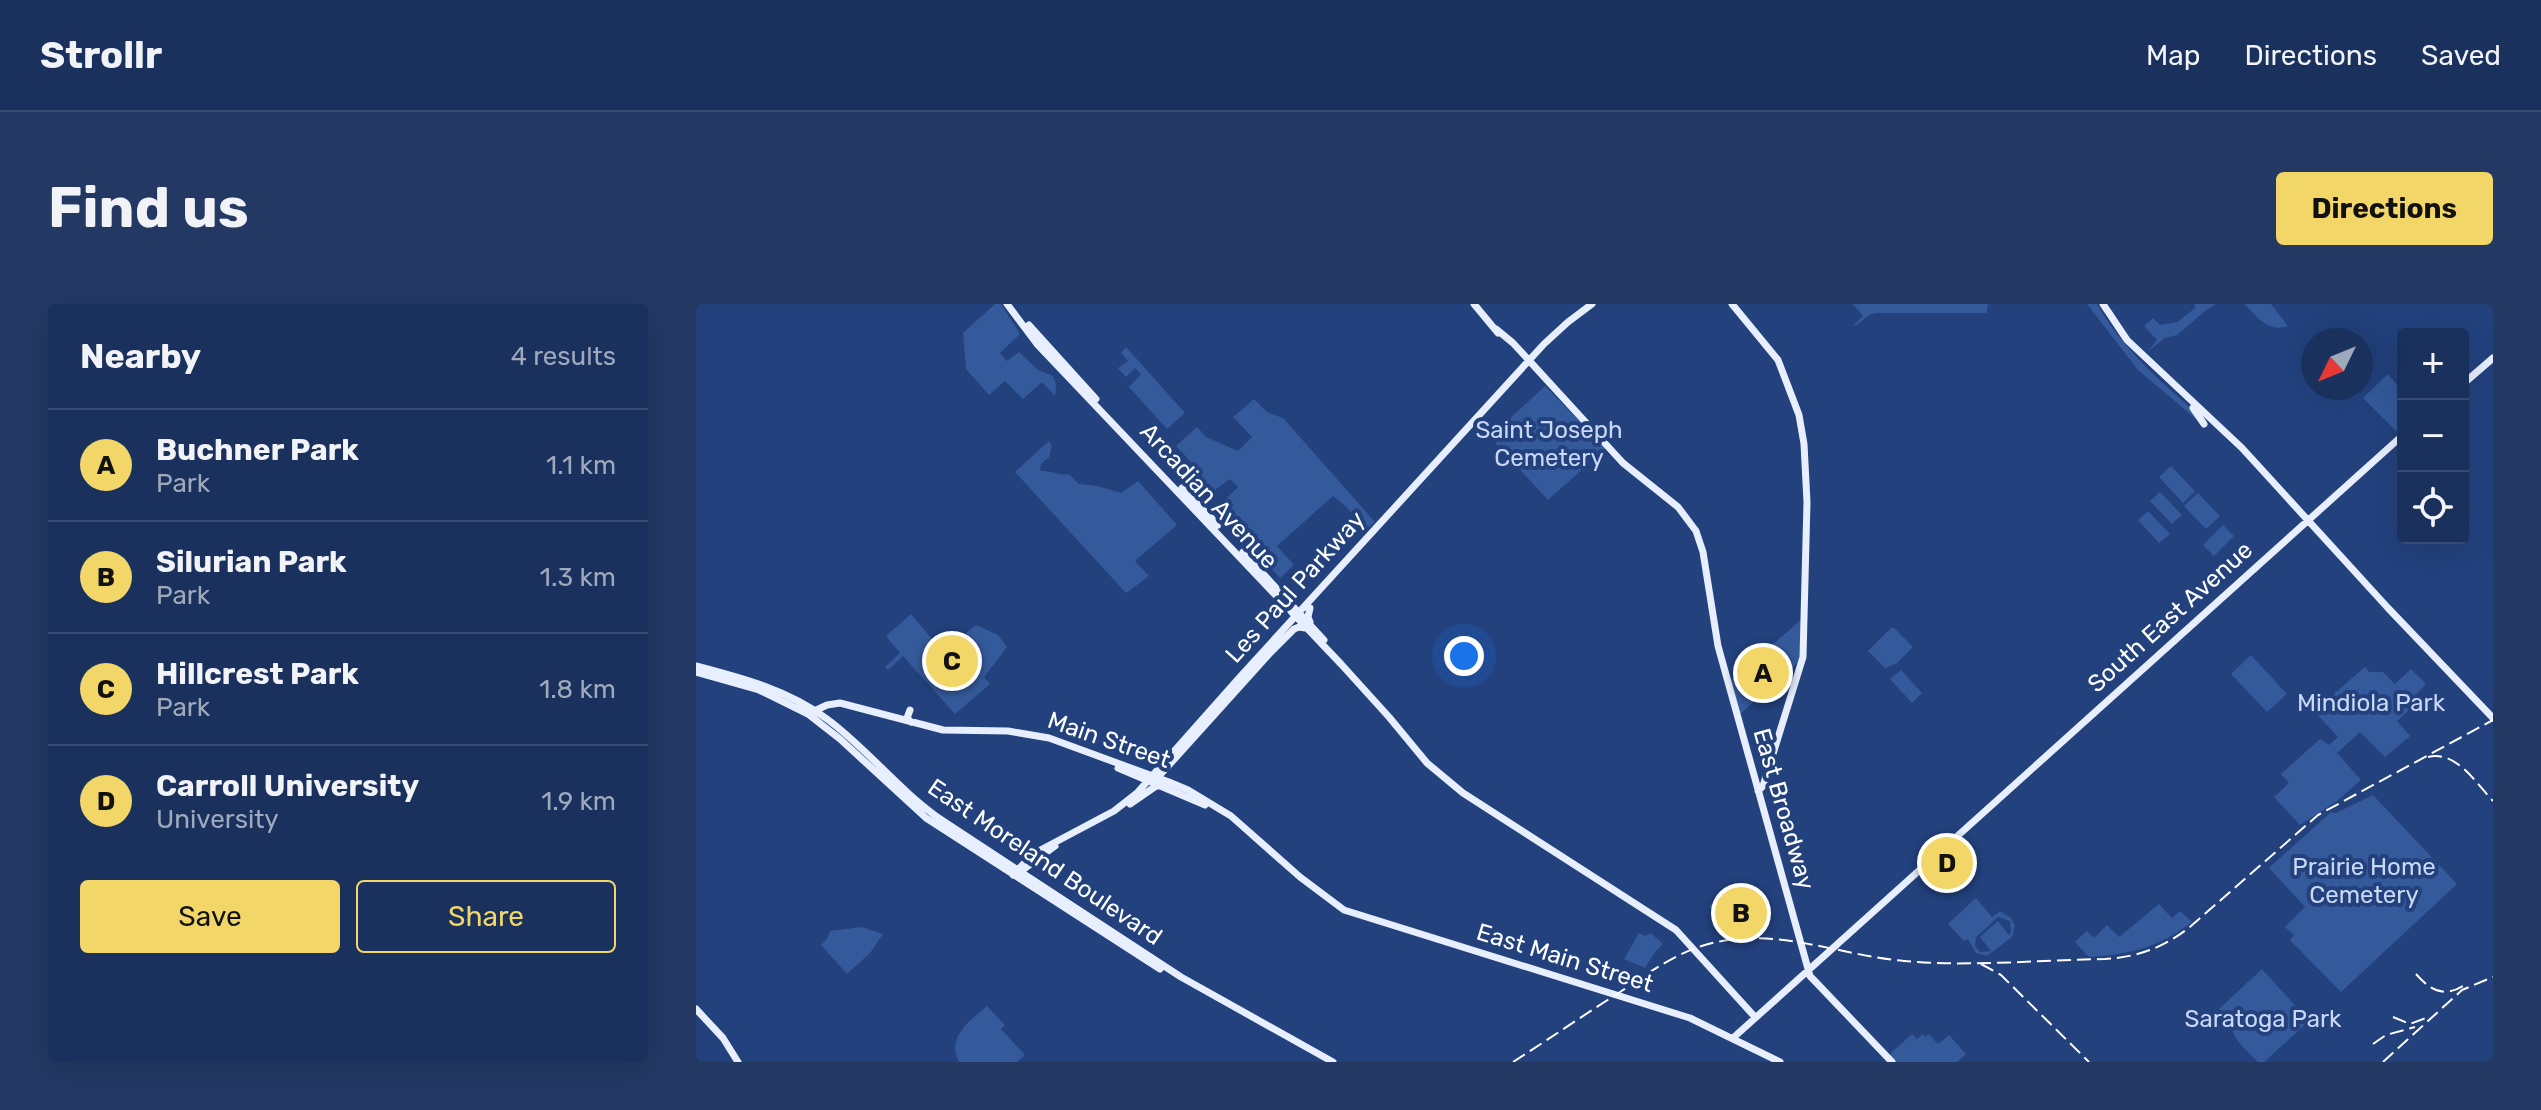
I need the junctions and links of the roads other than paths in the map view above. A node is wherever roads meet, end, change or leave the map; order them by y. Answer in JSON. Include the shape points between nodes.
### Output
{"nodes":[{"id":1,"x":1007,"y":304,"type":"edge"},
{"id":2,"x":1013,"y":304,"type":"edge"},
{"id":3,"x":1474,"y":304,"type":"edge"},
{"id":4,"x":1592,"y":304,"type":"edge"},
{"id":5,"x":1732,"y":304,"type":"edge"},
{"id":6,"x":2100,"y":304,"type":"edge"},
{"id":7,"x":1496,"y":329,"type":"junction"},
{"id":8,"x":1550,"y":339,"type":"junction"},
{"id":9,"x":1542,"y":347,"type":"junction"},
{"id":10,"x":1522,"y":354,"type":"junction"},
{"id":11,"x":2493,"y":355,"type":"edge"},
{"id":12,"x":1539,"y":358,"type":"dead end"},
{"id":13,"x":1528,"y":365,"type":"junction"},
{"id":14,"x":2469,"y":377,"type":"edge"},
{"id":15,"x":1076,"y":381,"type":"junction"},
{"id":16,"x":1550,"y":385,"type":"junction"},
{"id":17,"x":1109,"y":416,"type":"junction"},
{"id":18,"x":2211,"y":420,"type":"junction"},
{"id":19,"x":2397,"y":440,"type":"edge"},
{"id":20,"x":1451,"y":446,"type":"junction"},
{"id":21,"x":1431,"y":476,"type":"dead end"},
{"id":22,"x":2307,"y":517,"type":"junction"},
{"id":23,"x":2327,"y":542,"type":"junction"},
{"id":24,"x":1331,"y":577,"type":"junction"},
{"id":25,"x":1259,"y":578,"type":"junction"},
{"id":26,"x":1289,"y":606,"type":"junction"},
{"id":27,"x":1310,"y":608,"type":"dead end"},
{"id":28,"x":1299,"y":619,"type":"junction"},
{"id":29,"x":1323,"y":638,"type":"junction"},
{"id":30,"x":1274,"y":640,"type":"junction"},
{"id":31,"x":696,"y":669,"type":"edge"},
{"id":32,"x":727,"y":677,"type":"junction"},
{"id":33,"x":740,"y":681,"type":"junction"},
{"id":34,"x":1242,"y":683,"type":"junction"},
{"id":35,"x":767,"y":687,"type":"junction"},
{"id":36,"x":759,"y":690,"type":"junction"},
{"id":37,"x":726,"y":691,"type":"dead end"},
{"id":38,"x":1224,"y":695,"type":"junction"},
{"id":39,"x":826,"y":705,"type":"junction"},
{"id":40,"x":851,"y":706,"type":"junction"},
{"id":41,"x":840,"y":707,"type":"junction"},
{"id":42,"x":799,"y":709,"type":"junction"},
{"id":43,"x":910,"y":710,"type":"dead end"},
{"id":44,"x":811,"y":712,"type":"junction"},
{"id":45,"x":2493,"y":716,"type":"edge"},
{"id":46,"x":826,"y":718,"type":"junction"},
{"id":47,"x":799,"y":720,"type":"dead end"},
{"id":48,"x":911,"y":722,"type":"junction"},
{"id":49,"x":943,"y":732,"type":"junction"},
{"id":50,"x":963,"y":733,"type":"junction"},
{"id":51,"x":1037,"y":735,"type":"junction"},
{"id":52,"x":1195,"y":735,"type":"junction"},
{"id":53,"x":1024,"y":736,"type":"junction"},
{"id":54,"x":851,"y":743,"type":"junction"},
{"id":55,"x":1411,"y":745,"type":"junction"},
{"id":56,"x":1101,"y":761,"type":"junction"},
{"id":57,"x":1126,"y":771,"type":"junction"},
{"id":58,"x":1155,"y":780,"type":"junction"},
{"id":59,"x":1139,"y":791,"type":"junction"},
{"id":60,"x":1758,"y":791,"type":"junction"},
{"id":61,"x":896,"y":792,"type":"junction"},
{"id":62,"x":1189,"y":793,"type":"junction"},
{"id":63,"x":943,"y":821,"type":"junction"},
{"id":64,"x":1088,"y":826,"type":"junction"},
{"id":65,"x":963,"y":834,"type":"junction"},
{"id":66,"x":951,"y":835,"type":"junction"},
{"id":67,"x":964,"y":843,"type":"junction"},
{"id":68,"x":1039,"y":850,"type":"junction"},
{"id":69,"x":1016,"y":872,"type":"junction"},
{"id":70,"x":1058,"y":896,"type":"junction"},
{"id":71,"x":1082,"y":916,"type":"junction"},
{"id":72,"x":1410,"y":931,"type":"joint"},
{"id":73,"x":1149,"y":958,"type":"junction"},
{"id":74,"x":1165,"y":968,"type":"junction"},
{"id":75,"x":1808,"y":968,"type":"junction"},
{"id":76,"x":1148,"y":970,"type":"dead end"},
{"id":77,"x":696,"y":1009,"type":"edge"},
{"id":78,"x":1755,"y":1017,"type":"junction"},
{"id":79,"x":1733,"y":1038,"type":"junction"},
{"id":80,"x":738,"y":1062,"type":"edge"},
{"id":81,"x":1333,"y":1062,"type":"edge"},
{"id":82,"x":1780,"y":1062,"type":"edge"},
{"id":83,"x":1892,"y":1062,"type":"edge"}],
"edges":[{"from":1,"to":15,"type":"main road","via":[[1037,344]]},
{"from":2,"to":15,"type":"main road"},
{"from":3,"to":7,"type":"main road","name":"East Broadway"},
{"from":4,"to":8,"type":"main road","name":"Les Paul Parkway"},
{"from":5,"to":60,"type":"main road","via":[[1778,360],[1802,427],[1807,502],[1803,660]]},
{"from":6,"to":18,"type":"main road","via":[[2127,340]]},
{"from":6,"to":18,"type":"main road","via":[[2124,342]]},
{"from":7,"to":10,"type":"main road","name":"East Broadway"},
{"from":7,"to":13,"type":"main road","name":"East Broadway","via":[[1522,365]]},
{"from":8,"to":9,"type":"main road","name":"Les Paul Parkway"},
{"from":8,"to":13,"type":"main road"},
{"from":9,"to":10,"type":"main road"},
{"from":9,"to":13,"type":"main road","name":"Les Paul Parkway"},
{"from":10,"to":13,"type":"main road","name":"East Broadway"},
{"from":11,"to":14,"type":"main road"},
{"from":12,"to":16,"type":"main road"},
{"from":13,"to":16,"type":"main road","name":"East Broadway"},
{"from":13,"to":20,"type":"main road","name":"Les Paul Parkway"},
{"from":15,"to":17,"type":"main road","name":"Arcadian Avenue"},
{"from":16,"to":60,"type":"main road","name":"East Broadway","via":[[1629,469],[1678,507],[1696,531],[1718,646]]},
{"from":17,"to":25,"type":"main road","name":"Arcadian Avenue"},
{"from":17,"to":26,"type":"main road","name":"Arcadian Avenue","via":[[1219,526]]},
{"from":18,"to":22,"type":"main road"},
{"from":19,"to":22,"type":"main road","name":"South East Avenue"},
{"from":20,"to":21,"type":"main road"},
{"from":20,"to":24,"type":"main road","name":"Les Paul Parkway"},
{"from":22,"to":23,"type":"main road"},
{"from":22,"to":23,"type":"main road"},
{"from":22,"to":75,"type":"main road","name":"South East Avenue"},
{"from":23,"to":45,"type":"main road"},
{"from":24,"to":26,"type":"main road","via":[[1301,605]]},
{"from":24,"to":28,"type":"main road"},
{"from":25,"to":26,"type":"main road","name":"Arcadian Avenue"},
{"from":25,"to":28,"type":"main road"},
{"from":26,"to":28,"type":"main road","name":"Arcadian Avenue"},
{"from":26,"to":28,"type":"main road","via":[[1290,617]]},
{"from":27,"to":29,"type":"main road","via":[[1309,619]]},
{"from":28,"to":29,"type":"main road"},
{"from":28,"to":29,"type":"main road"},
{"from":28,"to":30,"type":"main road","name":"Les Paul Parkway"},
{"from":28,"to":34,"type":"main road","name":"Les Paul Parkway","via":[[1299,627]]},
{"from":28,"to":55,"type":"main road","name":"Arcadian Avenue"},
{"from":29,"to":55,"type":"main road","name":"Arcadian Avenue","via":[[1384,705]]},
{"from":30,"to":34,"type":"main road"},
{"from":30,"to":38,"type":"main road","name":"Les Paul Parkway"},
{"from":31,"to":32,"type":"main road"},
{"from":32,"to":33,"type":"main road","name":"East Moreland Boulevard"},
{"from":32,"to":35,"type":"main road"},
{"from":33,"to":35,"type":"main road","name":"East Moreland Boulevard"},
{"from":33,"to":36,"type":"main road","name":"East Moreland Boulevard"},
{"from":33,"to":37,"type":"main road"},
{"from":33,"to":39,"type":"main road","via":[[758,680]]},
{"from":34,"to":52,"type":"main road","name":"Les Paul Parkway"},
{"from":35,"to":44,"type":"main road","name":"East Moreland Boulevard"},
{"from":36,"to":42,"type":"main road","name":"East Moreland Boulevard"},
{"from":36,"to":44,"type":"main road"},
{"from":38,"to":52,"type":"main road"},
{"from":38,"to":58,"type":"main road","name":"Les Paul Parkway","via":[[1160,764]]},
{"from":39,"to":40,"type":"main road","name":"Main Street"},
{"from":39,"to":41,"type":"main road","name":"Main Street"},
{"from":39,"to":44,"type":"main road","name":"Main Street"},
{"from":39,"to":46,"type":"main road"},
{"from":40,"to":41,"type":"main road"},
{"from":40,"to":48,"type":"main road","name":"Main Street"},
{"from":41,"to":49,"type":"main road","name":"Main Street"},
{"from":42,"to":44,"type":"main road","name":"East Moreland Boulevard"},
{"from":42,"to":47,"type":"main road"},
{"from":43,"to":48,"type":"main road"},
{"from":44,"to":46,"type":"main road","name":"East Moreland Boulevard"},
{"from":44,"to":54,"type":"main road"},
{"from":44,"to":54,"type":"main road","name":"East Moreland Boulevard"},
{"from":46,"to":54,"type":"main road","name":"East Moreland Boulevard"},
{"from":48,"to":49,"type":"main road","name":"Main Street"},
{"from":49,"to":50,"type":"main road","name":"Main Street"},
{"from":50,"to":51,"type":"main road","name":"Main Street"},
{"from":50,"to":53,"type":"main road","name":"Main Street"},
{"from":51,"to":53,"type":"main road"},
{"from":51,"to":58,"type":"main road","name":"Main Street"},
{"from":52,"to":58,"type":"main road","name":"Les Paul Parkway","via":[[1164,776]]},
{"from":53,"to":56,"type":"main road","name":"Main Street"},
{"from":54,"to":61,"type":"main road","name":"East Moreland Boulevard"},
{"from":54,"to":63,"type":"main road","name":"East Moreland Boulevard"},
{"from":55,"to":78,"type":"main road","name":"Arcadian Avenue","via":[[1454,787],[1679,932]]},
{"from":56,"to":57,"type":"main road","name":"Main Street"},
{"from":56,"to":58,"type":"main road"},
{"from":57,"to":58,"type":"main road","name":"Main Street"},
{"from":57,"to":59,"type":"main road","via":[[1141,782]]},
{"from":58,"to":59,"type":"main road"},
{"from":58,"to":62,"type":"main road"},
{"from":58,"to":62,"type":"main road"},
{"from":58,"to":64,"type":"main road","via":[[1156,786],[1131,804]]},
{"from":59,"to":64,"type":"main road"},
{"from":60,"to":75,"type":"main road","name":"East Broadway"},
{"from":61,"to":63,"type":"main road"},
{"from":61,"to":66,"type":"main road","name":"East Moreland Boulevard"},
{"from":62,"to":72,"type":"main road","name":"Main Street","via":[[1231,816],[1344,910]]},
{"from":63,"to":65,"type":"main road","name":"East Moreland Boulevard"},
{"from":64,"to":68,"type":"main road"},
{"from":64,"to":69,"type":"main road"},
{"from":65,"to":66,"type":"main road"},
{"from":65,"to":69,"type":"main road","name":"East Moreland Boulevard"},
{"from":66,"to":67,"type":"main road","name":"East Moreland Boulevard"},
{"from":67,"to":69,"type":"main road"},
{"from":67,"to":69,"type":"main road","name":"East Moreland Boulevard"},
{"from":68,"to":69,"type":"main road"},
{"from":68,"to":69,"type":"main road"},
{"from":69,"to":70,"type":"main road"},
{"from":69,"to":70,"type":"main road","name":"East Moreland Boulevard"},
{"from":69,"to":71,"type":"main road","name":"East Moreland Boulevard"},
{"from":70,"to":71,"type":"main road","name":"East Moreland Boulevard"},
{"from":71,"to":73,"type":"main road","name":"East Moreland Boulevard"},
{"from":71,"to":73,"type":"main road","name":"East Moreland Boulevard","via":[[1111,939]]},
{"from":72,"to":79,"type":"main road","name":"East Main Street","via":[[1689,1017]]},
{"from":73,"to":74,"type":"main road","name":"East Moreland Boulevard"},
{"from":73,"to":74,"type":"main road","via":[[1159,953]]},
{"from":73,"to":76,"type":"main road"},
{"from":74,"to":81,"type":"main road","name":"East Moreland Boulevard"},
{"from":75,"to":78,"type":"main road","name":"South East Avenue"},
{"from":75,"to":83,"type":"main road","name":"East Broadway","via":[[1819,987],[1888,1052]]},
{"from":77,"to":80,"type":"main road"},
{"from":78,"to":79,"type":"main road","name":"South East Avenue"},
{"from":79,"to":82,"type":"main road","name":"East Main Street"}]}
